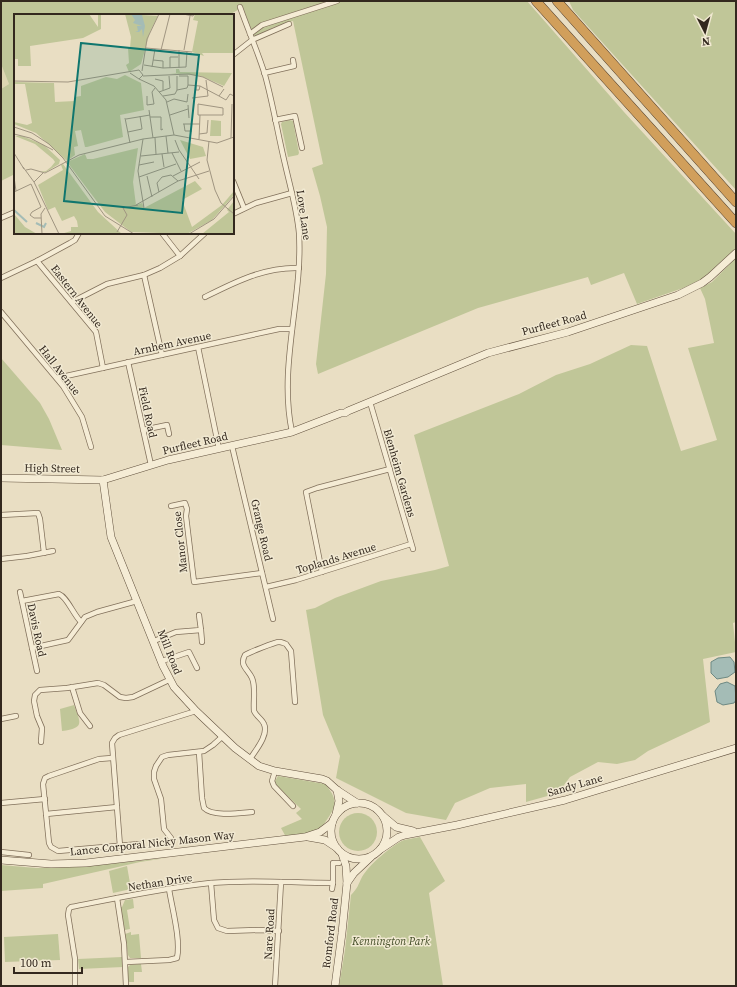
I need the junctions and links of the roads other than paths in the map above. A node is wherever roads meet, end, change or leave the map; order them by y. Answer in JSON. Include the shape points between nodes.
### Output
{"nodes":[{"id":1,"x":337,"y":1,"type":"edge"},
{"id":2,"x":536,"y":1,"type":"edge"},
{"id":3,"x":557,"y":1,"type":"edge"},
{"id":4,"x":240,"y":7,"type":"dead end"},
{"id":5,"x":289,"y":24,"type":"dead end"},
{"id":6,"x":250,"y":34,"type":"junction"},
{"id":7,"x":252,"y":40,"type":"junction"},
{"id":8,"x":234,"y":53,"type":"edge"},
{"id":9,"x":293,"y":60,"type":"dead end"},
{"id":10,"x":264,"y":73,"type":"junction"},
{"id":11,"x":275,"y":120,"type":"junction"},
{"id":12,"x":302,"y":148,"type":"dead end"},
{"id":13,"x":234,"y":183,"type":"edge"},
{"id":14,"x":292,"y":193,"type":"junction"},
{"id":15,"x":736,"y":202,"type":"edge"},
{"id":16,"x":244,"y":208,"type":"junction"},
{"id":17,"x":14,"y":212,"type":"edge"},
{"id":18,"x":234,"y":213,"type":"edge"},
{"id":19,"x":1,"y":218,"type":"edge"},
{"id":20,"x":736,"y":223,"type":"edge"},
{"id":21,"x":78,"y":234,"type":"edge"},
{"id":22,"x":163,"y":234,"type":"edge"},
{"id":23,"x":204,"y":234,"type":"edge"},
{"id":24,"x":736,"y":253,"type":"edge"},
{"id":25,"x":180,"y":256,"type":"junction"},
{"id":26,"x":38,"y":261,"type":"junction"},
{"id":27,"x":299,"y":268,"type":"junction"},
{"id":28,"x":144,"y":275,"type":"junction"},
{"id":29,"x":1,"y":278,"type":"edge"},
{"id":30,"x":204,"y":297,"type":"dead end"},
{"id":31,"x":72,"y":302,"type":"junction"},
{"id":32,"x":1,"y":312,"type":"edge"},
{"id":33,"x":292,"y":329,"type":"junction"},
{"id":34,"x":198,"y":347,"type":"junction"},
{"id":35,"x":162,"y":355,"type":"junction"},
{"id":36,"x":128,"y":362,"type":"junction"},
{"id":37,"x":103,"y":368,"type":"junction"},
{"id":38,"x":57,"y":378,"type":"junction"},
{"id":39,"x":370,"y":402,"type":"junction"},
{"id":40,"x":143,"y":430,"type":"junction"},
{"id":41,"x":292,"y":432,"type":"junction"},
{"id":42,"x":169,"y":434,"type":"dead end"},
{"id":43,"x":232,"y":446,"type":"junction"},
{"id":44,"x":91,"y":447,"type":"dead end"},
{"id":45,"x":219,"y":449,"type":"junction"},
{"id":46,"x":151,"y":465,"type":"junction"},
{"id":47,"x":390,"y":468,"type":"junction"},
{"id":48,"x":1,"y":478,"type":"edge"},
{"id":49,"x":103,"y":480,"type":"junction"},
{"id":50,"x":171,"y":506,"type":"dead end"},
{"id":51,"x":1,"y":515,"type":"edge"},
{"id":52,"x":412,"y":547,"type":"joint"},
{"id":53,"x":53,"y":551,"type":"dead end"},
{"id":54,"x":44,"y":553,"type":"junction"},
{"id":55,"x":1,"y":559,"type":"edge"},
{"id":56,"x":322,"y":572,"type":"junction"},
{"id":57,"x":262,"y":573,"type":"junction"},
{"id":58,"x":266,"y":587,"type":"junction"},
{"id":59,"x":20,"y":592,"type":"dead end"},
{"id":60,"x":22,"y":601,"type":"junction"},
{"id":61,"x":137,"y":601,"type":"junction"},
{"id":62,"x":199,"y":615,"type":"dead end"},
{"id":63,"x":273,"y":619,"type":"dead end"},
{"id":64,"x":81,"y":622,"type":"junction"},
{"id":65,"x":201,"y":630,"type":"junction"},
{"id":66,"x":154,"y":641,"type":"junction"},
{"id":67,"x":202,"y":642,"type":"dead end"},
{"id":68,"x":32,"y":648,"type":"junction"},
{"id":69,"x":162,"y":662,"type":"junction"},
{"id":70,"x":197,"y":668,"type":"dead end"},
{"id":71,"x":37,"y":670,"type":"dead end"},
{"id":72,"x":169,"y":680,"type":"junction"},
{"id":73,"x":72,"y":687,"type":"junction"},
{"id":74,"x":295,"y":702,"type":"dead end"},
{"id":75,"x":196,"y":711,"type":"junction"},
{"id":76,"x":16,"y":716,"type":"dead end"},
{"id":77,"x":1,"y":719,"type":"edge"},
{"id":78,"x":90,"y":726,"type":"dead end"},
{"id":79,"x":223,"y":736,"type":"junction"},
{"id":80,"x":42,"y":742,"type":"dead end"},
{"id":81,"x":736,"y":748,"type":"edge"},
{"id":82,"x":199,"y":752,"type":"junction"},
{"id":83,"x":112,"y":758,"type":"junction"},
{"id":84,"x":250,"y":759,"type":"junction"},
{"id":85,"x":275,"y":771,"type":"junction"},
{"id":86,"x":337,"y":790,"type":"junction"},
{"id":87,"x":45,"y":799,"type":"junction"},
{"id":88,"x":1,"y":803,"type":"edge"},
{"id":89,"x":357,"y":803,"type":"junction"},
{"id":90,"x":292,"y":806,"type":"dead end"},
{"id":91,"x":117,"y":807,"type":"junction"},
{"id":92,"x":252,"y":812,"type":"dead end"},
{"id":93,"x":46,"y":814,"type":"junction"},
{"id":94,"x":336,"y":814,"type":"junction"},
{"id":95,"x":383,"y":816,"type":"junction"},
{"id":96,"x":332,"y":823,"type":"junction"},
{"id":97,"x":417,"y":832,"type":"junction"},
{"id":98,"x":305,"y":837,"type":"junction"},
{"id":99,"x":171,"y":838,"type":"dead end"},
{"id":100,"x":139,"y":844,"type":"dead end"},
{"id":101,"x":120,"y":846,"type":"junction"},
{"id":102,"x":381,"y":849,"type":"junction"},
{"id":103,"x":339,"y":851,"type":"junction"},
{"id":104,"x":1,"y":852,"type":"edge"},
{"id":105,"x":29,"y":855,"type":"dead end"},
{"id":106,"x":371,"y":857,"type":"junction"},
{"id":107,"x":1,"y":860,"type":"edge"},
{"id":108,"x":339,"y":863,"type":"dead end"},
{"id":109,"x":280,"y":882,"type":"junction"},
{"id":110,"x":211,"y":883,"type":"junction"},
{"id":111,"x":332,"y":883,"type":"junction"},
{"id":112,"x":347,"y":883,"type":"junction"},
{"id":113,"x":169,"y":889,"type":"junction"},
{"id":114,"x":332,"y":889,"type":"dead end"},
{"id":115,"x":117,"y":898,"type":"junction"},
{"id":116,"x":279,"y":931,"type":"junction"},
{"id":117,"x":126,"y":962,"type":"junction"},
{"id":118,"x":75,"y":986,"type":"edge"},
{"id":119,"x":126,"y":986,"type":"edge"},
{"id":120,"x":275,"y":986,"type":"edge"},
{"id":121,"x":335,"y":986,"type":"edge"}],
"edges":[{"from":1,"to":6,"type":"street","via":[[262,25]]},
{"from":2,"to":20,"type":"highway"},
{"from":3,"to":15,"type":"highway"},
{"from":4,"to":6,"type":"street","name":"Love Lane"},
{"from":5,"to":7,"type":"street"},
{"from":6,"to":7,"type":"street","name":"Love Lane"},
{"from":7,"to":8,"type":"street"},
{"from":7,"to":10,"type":"street","name":"Love Lane"},
{"from":9,"to":10,"type":"street","via":[[294,66]]},
{"from":10,"to":11,"type":"street","name":"Love Lane"},
{"from":11,"to":12,"type":"street","via":[[295,116]]},
{"from":11,"to":14,"type":"street","name":"Love Lane"},
{"from":13,"to":16,"type":"street"},
{"from":14,"to":16,"type":"street"},
{"from":14,"to":27,"type":"street","name":"Love Lane","via":[[299,232]]},
{"from":16,"to":18,"type":"street"},
{"from":17,"to":19,"type":"street"},
{"from":21,"to":26,"type":"street","via":[[75,240]]},
{"from":22,"to":25,"type":"street"},
{"from":23,"to":25,"type":"street"},
{"from":24,"to":39,"type":"street","name":"Purfleet Road","via":[[702,283],[678,295],[568,332],[488,353]]},
{"from":25,"to":28,"type":"street"},
{"from":26,"to":29,"type":"street"},
{"from":26,"to":31,"type":"street","name":"Eastern Avenue"},
{"from":27,"to":30,"type":"street","via":[[253,274]]},
{"from":27,"to":33,"type":"street","name":"Love Lane"},
{"from":28,"to":31,"type":"street","via":[[107,284]]},
{"from":28,"to":35,"type":"street"},
{"from":31,"to":37,"type":"street","name":"Eastern Avenue","via":[[96,332]]},
{"from":32,"to":38,"type":"street","name":"Hall Avenue"},
{"from":33,"to":34,"type":"street","name":"Arnhem Avenue","via":[[279,329]]},
{"from":33,"to":41,"type":"street","name":"Love Lane","via":[[288,398]]},
{"from":34,"to":35,"type":"street","name":"Arnhem Avenue"},
{"from":34,"to":45,"type":"street"},
{"from":35,"to":36,"type":"street","name":"Arnhem Avenue"},
{"from":36,"to":37,"type":"street","name":"Arnhem Avenue"},
{"from":36,"to":40,"type":"street","name":"Field Road"},
{"from":37,"to":38,"type":"street","name":"Arnhem Avenue"},
{"from":38,"to":44,"type":"street","name":"Hall Avenue","via":[[82,418]]},
{"from":39,"to":41,"type":"street"},
{"from":39,"to":47,"type":"street","name":"Blenheim Gardens"},
{"from":40,"to":42,"type":"street","via":[[167,425]]},
{"from":40,"to":46,"type":"street","name":"Field Road"},
{"from":41,"to":43,"type":"street","name":"Purfleet Road"},
{"from":43,"to":45,"type":"street","name":"Purfleet Road"},
{"from":43,"to":57,"type":"street","name":"Grange Road"},
{"from":45,"to":46,"type":"street","name":"Purfleet Road"},
{"from":46,"to":49,"type":"street","name":"Purfleet Road"},
{"from":47,"to":52,"type":"street","name":"Blenheim Gardens"},
{"from":47,"to":56,"type":"street","via":[[306,492]]},
{"from":48,"to":49,"type":"street","name":"High Street"},
{"from":49,"to":61,"type":"street","name":"Mill Road","via":[[111,538]]},
{"from":50,"to":57,"type":"street","name":"Manor Close","via":[[185,503],[187,509],[194,582]]},
{"from":51,"to":54,"type":"street","via":[[38,513]]},
{"from":52,"to":56,"type":"street","name":"Toplands Avenue"},
{"from":53,"to":54,"type":"street"},
{"from":54,"to":55,"type":"street"},
{"from":56,"to":58,"type":"street","name":"Toplands Avenue"},
{"from":57,"to":58,"type":"street","name":"Grange Road"},
{"from":58,"to":63,"type":"street","name":"Grange Road"},
{"from":59,"to":60,"type":"street","name":"Davis Road"},
{"from":60,"to":64,"type":"street","via":[[58,594],[64,597]]},
{"from":60,"to":68,"type":"street","name":"Davis Road"},
{"from":61,"to":64,"type":"street","via":[[91,614]]},
{"from":61,"to":66,"type":"street","name":"Mill Road"},
{"from":62,"to":65,"type":"street"},
{"from":64,"to":68,"type":"street","via":[[68,640]]},
{"from":65,"to":66,"type":"street","via":[[176,632]]},
{"from":65,"to":67,"type":"street"},
{"from":66,"to":69,"type":"street","name":"Mill Road"},
{"from":68,"to":71,"type":"street","name":"Davis Road"},
{"from":69,"to":70,"type":"street","via":[[189,652]]},
{"from":69,"to":72,"type":"street","name":"Mill Road"},
{"from":72,"to":73,"type":"street","via":[[126,698],[98,683]]},
{"from":72,"to":75,"type":"street","name":"Mill Road"},
{"from":73,"to":78,"type":"street","via":[[80,713]]},
{"from":73,"to":80,"type":"street","via":[[38,691],[34,702],[42,728]]},
{"from":74,"to":84,"type":"street","via":[[290,651],[286,644],[275,643],[245,655],[243,665],[253,680],[254,711],[264,722],[265,728],[263,737]]},
{"from":75,"to":79,"type":"street","name":"Mill Road"},
{"from":75,"to":83,"type":"street","via":[[119,735],[112,743]]},
{"from":76,"to":77,"type":"street"},
{"from":79,"to":82,"type":"street","via":[[209,748]]},
{"from":79,"to":84,"type":"street","name":"Mill Road"},
{"from":81,"to":97,"type":"street","name":"Sandy Lane","via":[[565,800]]},
{"from":82,"to":92,"type":"street","via":[[204,808],[212,812],[230,814]]},
{"from":82,"to":99,"type":"street","via":[[168,754],[162,757],[154,772],[161,799],[164,829]]},
{"from":83,"to":87,"type":"street","via":[[99,759],[45,778]]},
{"from":83,"to":91,"type":"street"},
{"from":84,"to":85,"type":"street","name":"Mill Road","via":[[259,766]]},
{"from":85,"to":86,"type":"street","name":"Mill Road","via":[[322,779]]},
{"from":85,"to":90,"type":"street","via":[[272,781],[274,786]]},
{"from":86,"to":89,"type":"street","name":"Mill Road"},
{"from":86,"to":94,"type":"street","via":[[339,801]]},
{"from":87,"to":88,"type":"street"},
{"from":87,"to":93,"type":"street"},
{"from":89,"to":94,"type":"street","via":[[344,807]]},
{"from":89,"to":95,"type":"street","via":[[373,807]]},
{"from":91,"to":93,"type":"street"},
{"from":91,"to":101,"type":"street"},
{"from":93,"to":101,"type":"street","via":[[49,843],[54,850]]},
{"from":94,"to":96,"type":"street"},
{"from":95,"to":97,"type":"street","name":"Sandy Lane","via":[[396,826]]},
{"from":95,"to":102,"type":"street","via":[[387,832]]},
{"from":96,"to":98,"type":"street","name":"Lance Corporal Nicky Mason Way","via":[[320,832]]},
{"from":96,"to":103,"type":"street","via":[[332,837]]},
{"from":97,"to":102,"type":"street","name":"Sandy Lane","via":[[399,837]]},
{"from":98,"to":103,"type":"street","name":"Lance Corporal Nicky Mason Way","via":[[321,839]]},
{"from":98,"to":107,"type":"street","name":"Lance Corporal Nicky Mason Way","via":[[86,863],[50,864]]},
{"from":100,"to":101,"type":"street"},
{"from":102,"to":106,"type":"street"},
{"from":103,"to":106,"type":"street","via":[[354,859]]},
{"from":103,"to":112,"type":"street","name":"Romford Road","via":[[346,866]]},
{"from":104,"to":105,"type":"street"},
{"from":106,"to":112,"type":"street"},
{"from":108,"to":111,"type":"street","via":[[333,863]]},
{"from":109,"to":110,"type":"street","name":"Nethan Drive"},
{"from":109,"to":111,"type":"street","name":"Nethan Drive"},
{"from":109,"to":116,"type":"street","name":"Nare Road"},
{"from":110,"to":113,"type":"street","name":"Nethan Drive"},
{"from":110,"to":116,"type":"street","via":[[214,920],[218,928],[227,931]]},
{"from":111,"to":114,"type":"street"},
{"from":112,"to":121,"type":"street","name":"Romford Road"},
{"from":113,"to":115,"type":"street","name":"Nethan Drive"},
{"from":113,"to":117,"type":"street","via":[[176,930],[177,958]]},
{"from":115,"to":117,"type":"street"},
{"from":115,"to":118,"type":"street","name":"Nethan Drive","via":[[69,908],[75,959]]},
{"from":116,"to":120,"type":"street","name":"Nare Road"},
{"from":117,"to":119,"type":"street"}]}
